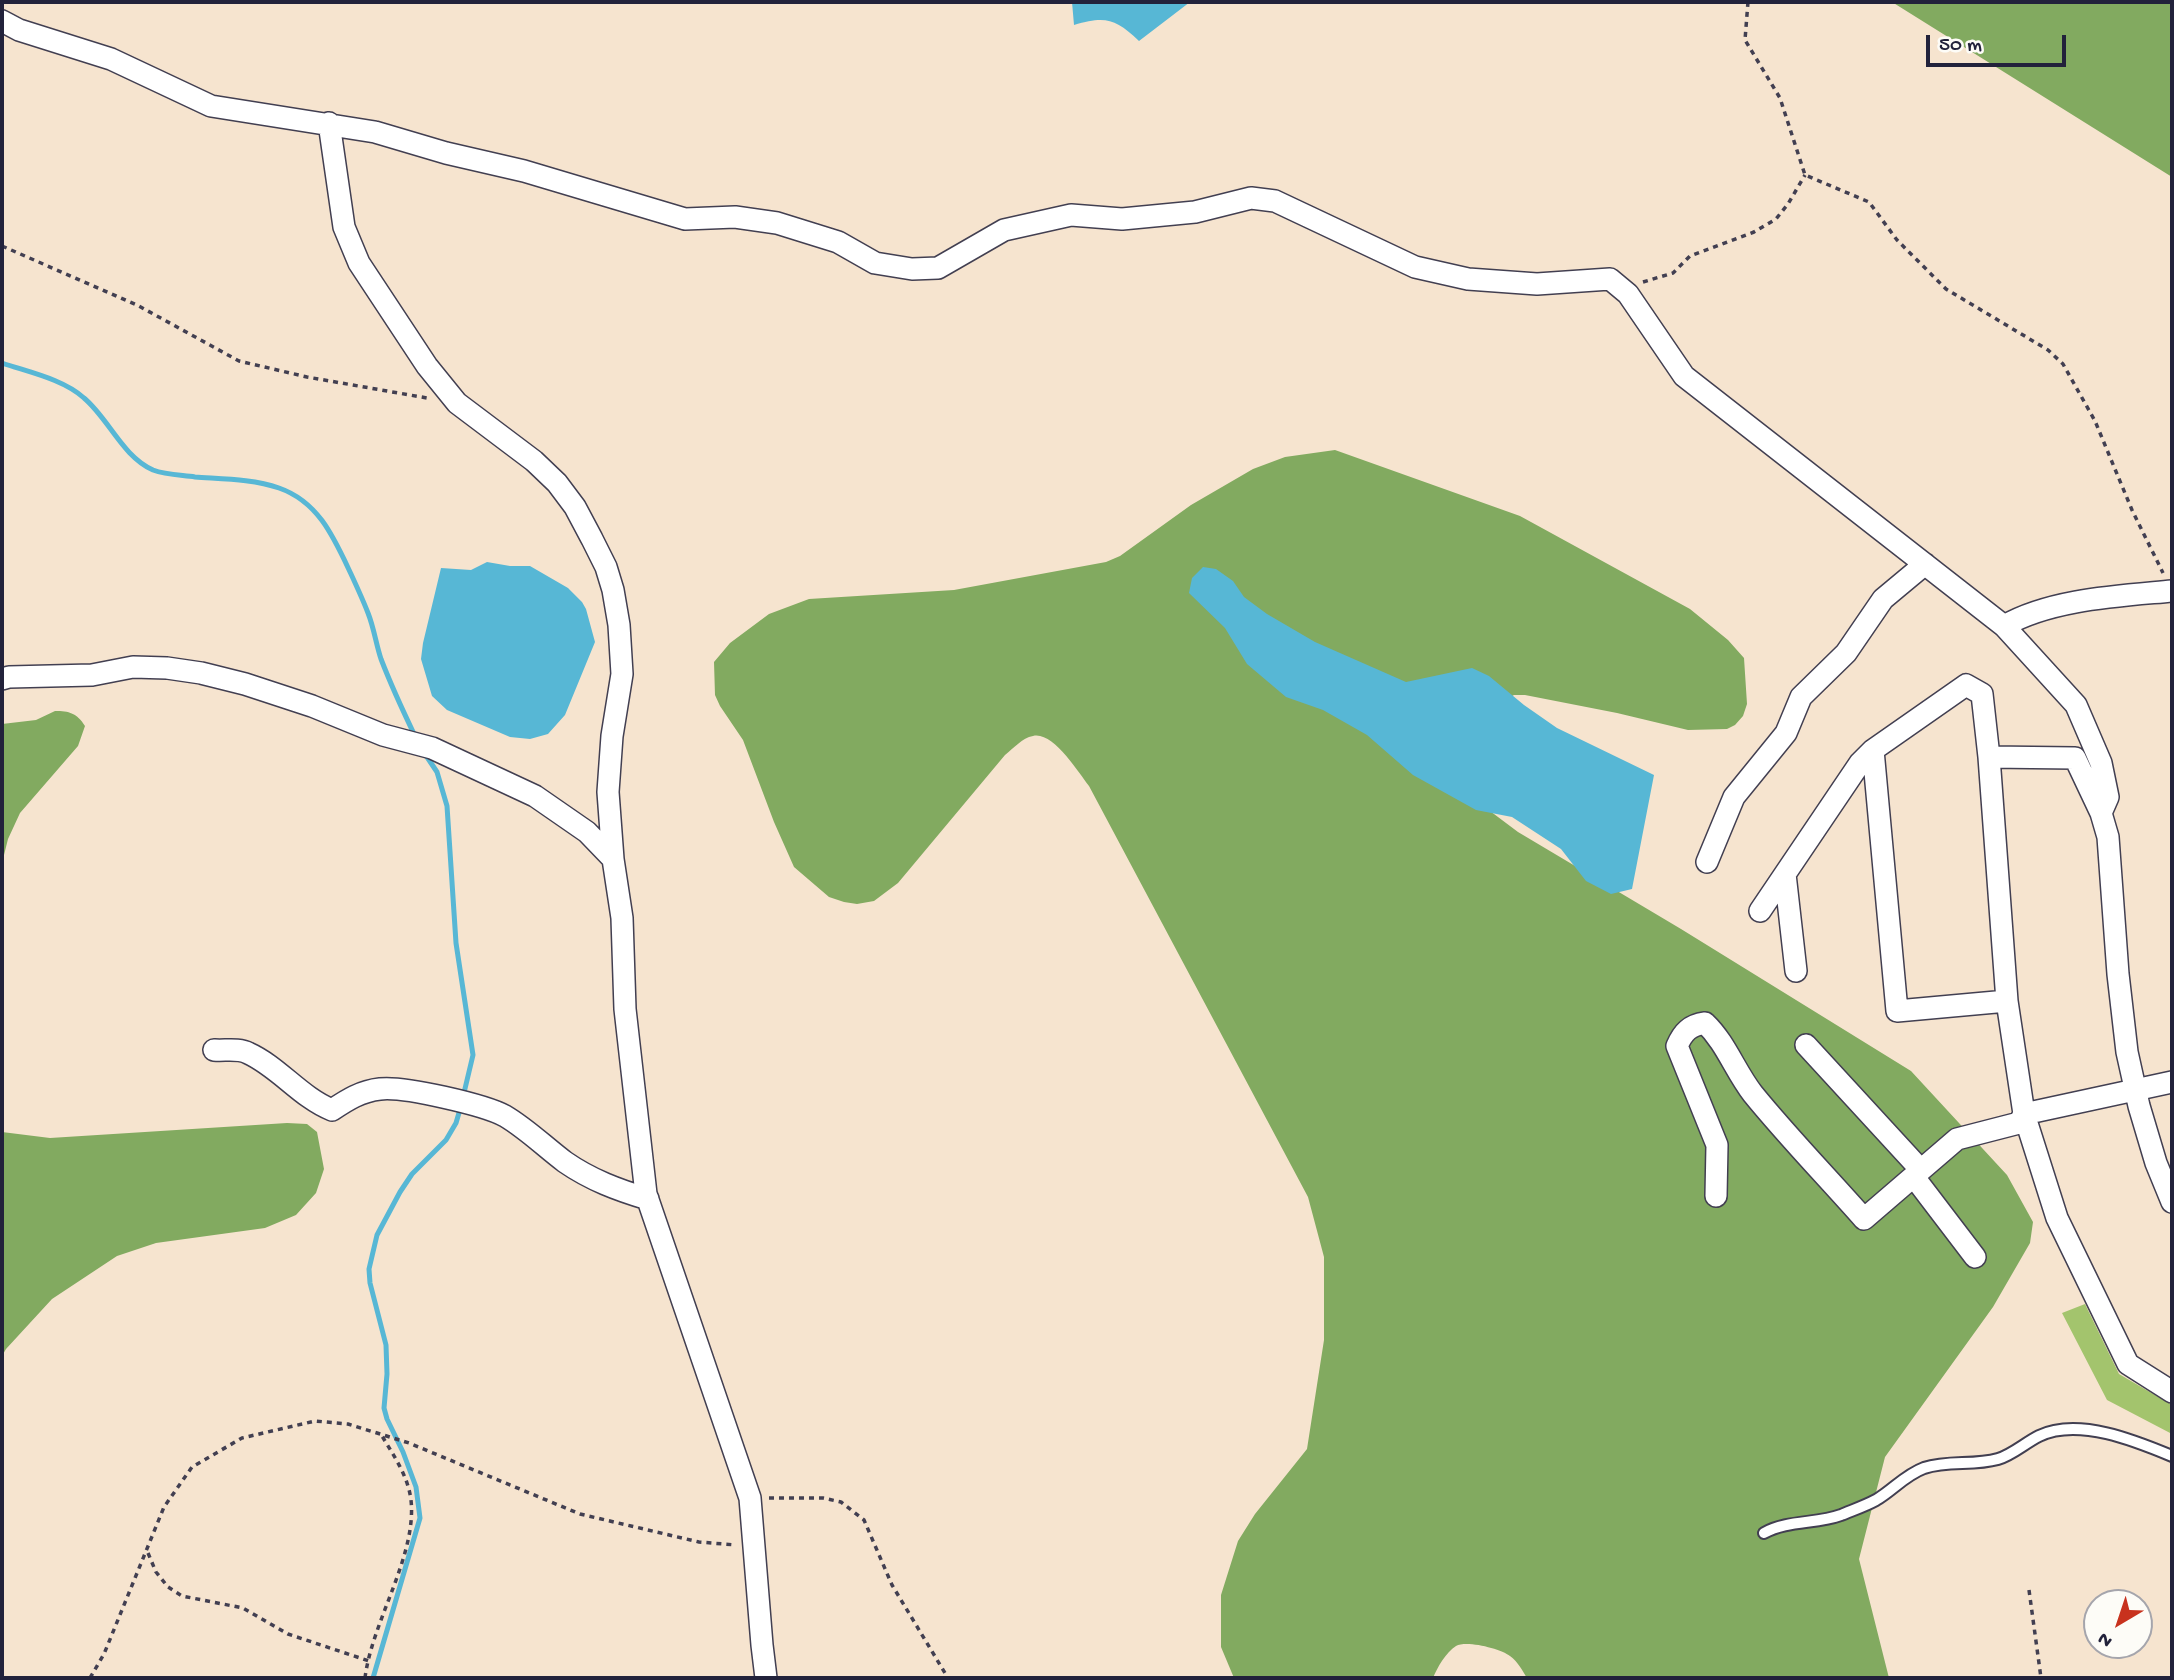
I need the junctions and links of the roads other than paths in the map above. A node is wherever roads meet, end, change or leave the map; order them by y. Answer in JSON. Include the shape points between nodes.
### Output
{"nodes":[{"id":1,"x":2,"y":21,"type":"edge"},
{"id":2,"x":329,"y":124,"type":"junction"},
{"id":3,"x":1925,"y":564,"type":"junction"},
{"id":4,"x":2172,"y":591,"type":"edge"},
{"id":5,"x":2004,"y":626,"type":"junction"},
{"id":6,"x":2,"y":679,"type":"edge"},
{"id":7,"x":1874,"y":750,"type":"junction"},
{"id":8,"x":1989,"y":757,"type":"junction"},
{"id":9,"x":2101,"y":813,"type":"junction"},
{"id":10,"x":613,"y":859,"type":"junction"},
{"id":11,"x":1707,"y":862,"type":"dead end"},
{"id":12,"x":1785,"y":874,"type":"junction"},
{"id":13,"x":1760,"y":911,"type":"dead end"},
{"id":14,"x":1796,"y":971,"type":"dead end"},
{"id":15,"x":2007,"y":1001,"type":"junction"},
{"id":16,"x":1806,"y":1045,"type":"dead end"},
{"id":17,"x":214,"y":1051,"type":"dead end"},
{"id":18,"x":2172,"y":1082,"type":"edge"},
{"id":19,"x":2135,"y":1091,"type":"junction"},
{"id":20,"x":2024,"y":1114,"type":"junction"},
{"id":21,"x":1917,"y":1173,"type":"junction"},
{"id":22,"x":1716,"y":1196,"type":"dead end"},
{"id":23,"x":648,"y":1199,"type":"junction"},
{"id":24,"x":2172,"y":1202,"type":"edge"},
{"id":25,"x":1975,"y":1257,"type":"dead end"},
{"id":26,"x":2172,"y":1392,"type":"edge"},
{"id":27,"x":2172,"y":1456,"type":"edge"},
{"id":28,"x":1765,"y":1533,"type":"dead end"},
{"id":29,"x":766,"y":1678,"type":"edge"}],
"edges":[{"from":1,"to":2,"type":"street","via":[[111,59],[211,106]]},
{"from":2,"to":3,"type":"street","via":[[524,171],[685,219],[736,217],[777,223],[838,242],[875,263],[912,269],[938,268],[1004,230],[1071,215],[1122,219],[1195,212],[1251,198],[1275,201],[1415,267],[1468,279],[1537,284],[1610,279],[1629,294],[1684,376]]},
{"from":2,"to":10,"type":"street","via":[[345,226],[359,263],[457,403],[557,483],[606,567],[619,625],[622,674],[608,792]]},
{"from":3,"to":5,"type":"street"},
{"from":3,"to":11,"type":"street","via":[[1883,599],[1846,653],[1801,697],[1786,733],[1734,797]]},
{"from":4,"to":5,"type":"street","via":[[2093,600],[2023,615]]},
{"from":5,"to":9,"type":"street","via":[[2076,705],[2101,763],[2108,797]]},
{"from":6,"to":10,"type":"street","via":[[92,675],[133,667],[201,673],[245,684],[383,735],[432,748],[535,796],[587,832]]},
{"from":7,"to":8,"type":"street","via":[[1966,685],[1982,694]]},
{"from":7,"to":12,"type":"street","via":[[1860,763]]},
{"from":7,"to":15,"type":"street","via":[[1897,1011]]},
{"from":8,"to":9,"type":"street","via":[[2075,758]]},
{"from":8,"to":15,"type":"street"},
{"from":9,"to":19,"type":"street","via":[[2108,837],[2118,974]]},
{"from":10,"to":23,"type":"street"},
{"from":12,"to":13,"type":"street"},
{"from":12,"to":14,"type":"street"},
{"from":15,"to":20,"type":"street"},
{"from":16,"to":21,"type":"street"},
{"from":17,"to":23,"type":"street","via":[[246,1051],[313,1102],[332,1110],[355,1095],[382,1089],[489,1109],[528,1132],[566,1163],[607,1186]]},
{"from":18,"to":19,"type":"street"},
{"from":19,"to":20,"type":"street"},
{"from":19,"to":24,"type":"street"},
{"from":20,"to":21,"type":"street","via":[[2019,1123],[1957,1139]]},
{"from":20,"to":26,"type":"street","via":[[2056,1218],[2096,1304],[2128,1364]]},
{"from":21,"to":22,"type":"street","via":[[1864,1219],[1751,1092],[1718,1035],[1705,1023],[1694,1024],[1677,1046],[1717,1145]]},
{"from":21,"to":25,"type":"street"},
{"from":23,"to":29,"type":"street","via":[[750,1498]]},
{"from":27,"to":28,"type":"lane","via":[[2112,1434],[2083,1429],[2041,1434],[2001,1458],[1920,1469],[1876,1500],[1838,1516],[1774,1527]]}]}
